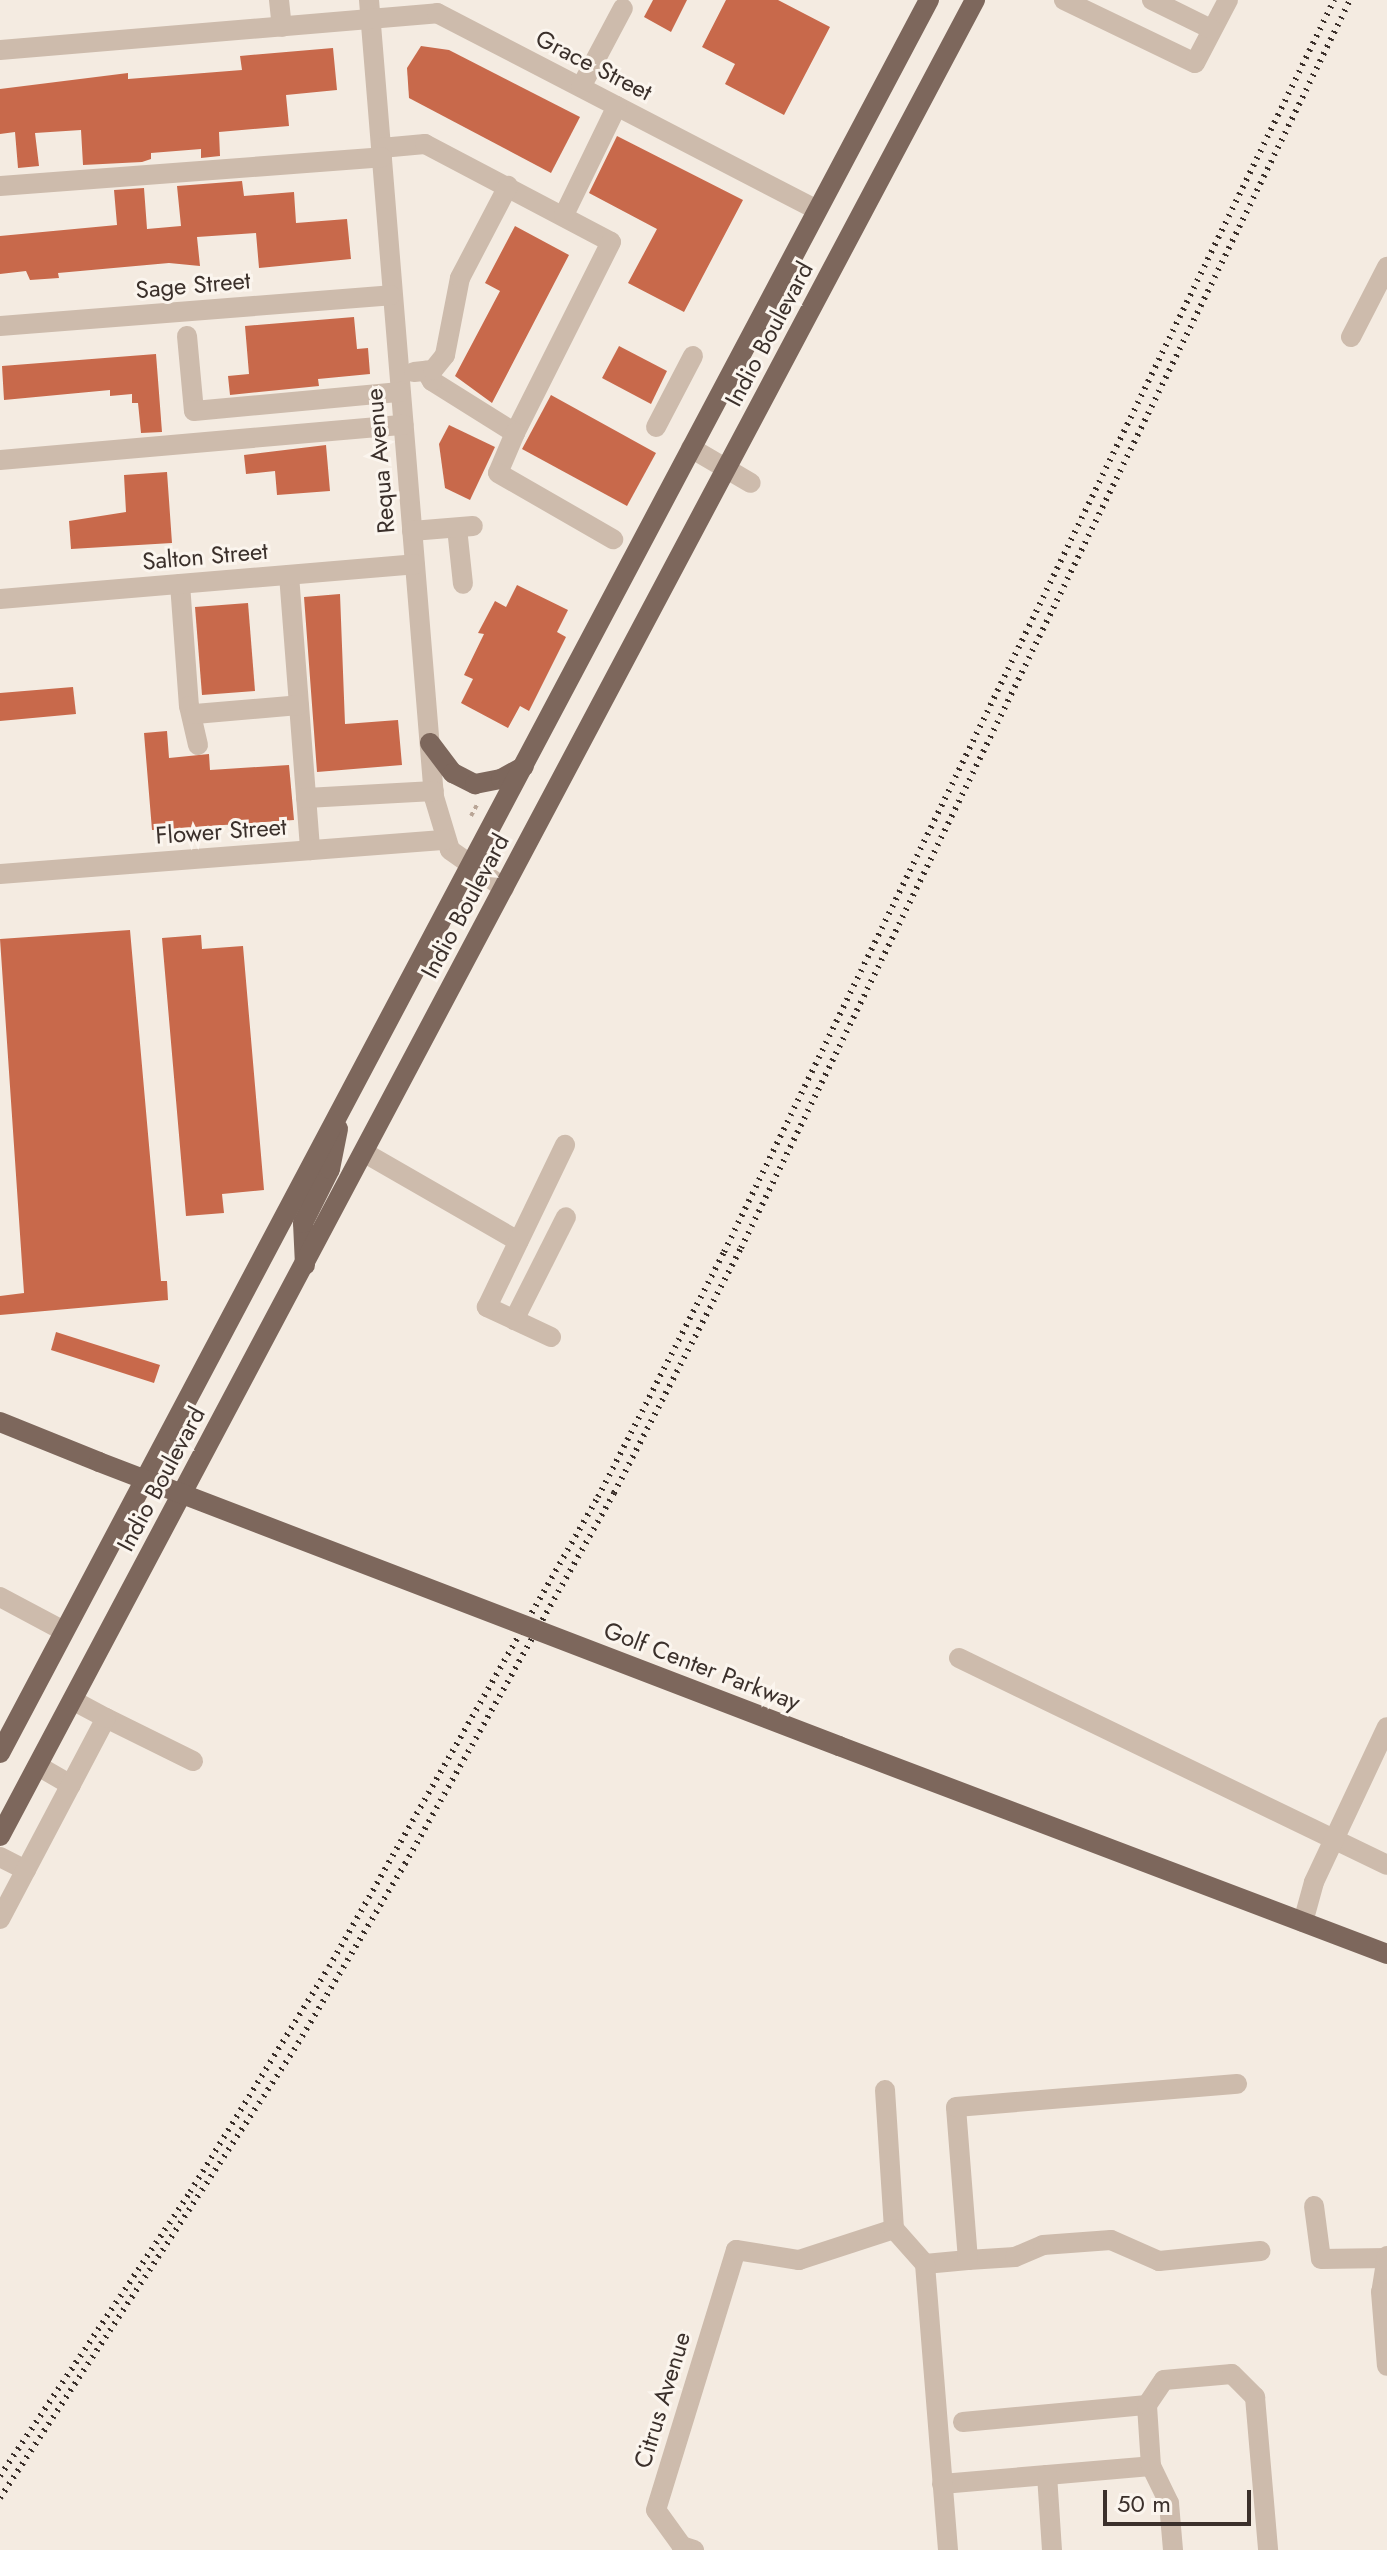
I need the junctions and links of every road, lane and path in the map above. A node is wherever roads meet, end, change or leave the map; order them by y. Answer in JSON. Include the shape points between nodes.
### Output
{"nodes":[{"id":1,"x":279,"y":0,"type":"edge"},
{"id":2,"x":929,"y":0,"type":"edge"},
{"id":3,"x":975,"y":0,"type":"edge"},
{"id":4,"x":1064,"y":0,"type":"edge"},
{"id":5,"x":1152,"y":0,"type":"edge"},
{"id":6,"x":1228,"y":0,"type":"edge"},
{"id":7,"x":623,"y":8,"type":"dead end"},
{"id":8,"x":370,"y":10,"type":"edge"},
{"id":9,"x":282,"y":27,"type":"junction"},
{"id":10,"x":1211,"y":29,"type":"junction"},
{"id":11,"x":0,"y":50,"type":"edge"},
{"id":12,"x":581,"y":87,"type":"junction"},
{"id":13,"x":617,"y":106,"type":"junction"},
{"id":14,"x":381,"y":152,"type":"junction"},
{"id":15,"x":0,"y":186,"type":"edge"},
{"id":16,"x":508,"y":186,"type":"junction"},
{"id":17,"x":817,"y":210,"type":"junction"},
{"id":18,"x":564,"y":215,"type":"junction"},
{"id":19,"x":1387,"y":267,"type":"edge"},
{"id":20,"x":391,"y":295,"type":"junction"},
{"id":21,"x":0,"y":326,"type":"edge"},
{"id":22,"x":187,"y":336,"type":"dead end"},
{"id":23,"x":1351,"y":337,"type":"dead end"},
{"id":24,"x":693,"y":356,"type":"dead end"},
{"id":25,"x":426,"y":371,"type":"junction"},
{"id":26,"x":399,"y":383,"type":"junction"},
{"id":27,"x":403,"y":425,"type":"junction"},
{"id":28,"x":656,"y":427,"type":"dead end"},
{"id":29,"x":515,"y":433,"type":"junction"},
{"id":30,"x":691,"y":448,"type":"junction"},
{"id":31,"x":0,"y":460,"type":"edge"},
{"id":32,"x":727,"y":469,"type":"junction"},
{"id":33,"x":751,"y":483,"type":"dead end"},
{"id":34,"x":412,"y":531,"type":"junction"},
{"id":35,"x":613,"y":539,"type":"dead end"},
{"id":36,"x":415,"y":564,"type":"junction"},
{"id":37,"x":289,"y":575,"type":"junction"},
{"id":38,"x":180,"y":584,"type":"junction"},
{"id":39,"x":463,"y":584,"type":"dead end"},
{"id":40,"x":0,"y":599,"type":"edge"},
{"id":41,"x":299,"y":705,"type":"junction"},
{"id":42,"x":195,"y":714,"type":"junction"},
{"id":43,"x":430,"y":743,"type":"junction"},
{"id":44,"x":198,"y":745,"type":"dead end"},
{"id":45,"x":524,"y":766,"type":"junction"},
{"id":46,"x":434,"y":791,"type":"junction"},
{"id":47,"x":306,"y":798,"type":"junction"},
{"id":48,"x":446,"y":840,"type":"junction"},
{"id":49,"x":310,"y":850,"type":"junction"},
{"id":50,"x":469,"y":866,"type":"junction"},
{"id":51,"x":0,"y":874,"type":"edge"},
{"id":52,"x":504,"y":888,"type":"junction"},
{"id":53,"x":343,"y":1106,"type":"junction"},
{"id":54,"x":565,"y":1145,"type":"dead end"},
{"id":55,"x":365,"y":1153,"type":"junction"},
{"id":56,"x":566,"y":1217,"type":"dead end"},
{"id":57,"x":518,"y":1241,"type":"junction"},
{"id":58,"x":305,"y":1265,"type":"junction"},
{"id":59,"x":514,"y":1320,"type":"junction"},
{"id":60,"x":551,"y":1337,"type":"dead end"},
{"id":61,"x":0,"y":1422,"type":"edge"},
{"id":62,"x":0,"y":1597,"type":"edge"},
{"id":63,"x":64,"y":1631,"type":"junction"},
{"id":64,"x":959,"y":1658,"type":"dead end"},
{"id":65,"x":72,"y":1700,"type":"junction"},
{"id":66,"x":106,"y":1718,"type":"junction"},
{"id":67,"x":1387,"y":1727,"type":"edge"},
{"id":68,"x":0,"y":1753,"type":"edge"},
{"id":69,"x":193,"y":1761,"type":"dead end"},
{"id":70,"x":38,"y":1766,"type":"junction"},
{"id":71,"x":71,"y":1785,"type":"junction"},
{"id":72,"x":0,"y":1836,"type":"edge"},
{"id":73,"x":1332,"y":1843,"type":"junction"},
{"id":74,"x":0,"y":1857,"type":"edge"},
{"id":75,"x":1387,"y":1865,"type":"edge"},
{"id":76,"x":26,"y":1870,"type":"junction"},
{"id":77,"x":0,"y":1919,"type":"edge"},
{"id":78,"x":1303,"y":1922,"type":"junction"},
{"id":79,"x":1387,"y":1954,"type":"edge"},
{"id":80,"x":1237,"y":2084,"type":"dead end"},
{"id":81,"x":885,"y":2090,"type":"dead end"},
{"id":82,"x":1314,"y":2206,"type":"dead end"},
{"id":83,"x":894,"y":2229,"type":"junction"},
{"id":84,"x":1261,"y":2251,"type":"dead end"},
{"id":85,"x":1387,"y":2257,"type":"edge"},
{"id":86,"x":968,"y":2260,"type":"junction"},
{"id":87,"x":925,"y":2264,"type":"junction"},
{"id":88,"x":1387,"y":2366,"type":"edge"},
{"id":89,"x":1147,"y":2405,"type":"junction"},
{"id":90,"x":963,"y":2422,"type":"dead end"},
{"id":91,"x":1151,"y":2466,"type":"junction"},
{"id":92,"x":1047,"y":2475,"type":"junction"},
{"id":93,"x":942,"y":2484,"type":"junction"},
{"id":94,"x":694,"y":2550,"type":"edge"},
{"id":95,"x":948,"y":2550,"type":"edge"},
{"id":96,"x":1052,"y":2550,"type":"edge"},
{"id":97,"x":1173,"y":2550,"type":"edge"},
{"id":98,"x":1268,"y":2550,"type":"edge"}],
"edges":[{"from":1,"to":9,"type":"street"},
{"from":2,"to":17,"type":"main road","name":"Indio Boulevard"},
{"from":3,"to":32,"type":"main road","name":"Indio Boulevard"},
{"from":4,"to":10,"type":"street","via":[[1195,63]]},
{"from":5,"to":10,"type":"street"},
{"from":6,"to":10,"type":"street"},
{"from":7,"to":12,"type":"street"},
{"from":8,"to":9,"type":"street","name":"Grace Street"},
{"from":8,"to":12,"type":"street","name":"Grace Street","via":[[437,13]]},
{"from":8,"to":14,"type":"street","name":"Requa Avenue"},
{"from":9,"to":11,"type":"street","name":"Grace Street"},
{"from":12,"to":13,"type":"street","name":"Grace Street"},
{"from":13,"to":17,"type":"street","name":"Grace Street"},
{"from":13,"to":18,"type":"street"},
{"from":14,"to":15,"type":"street"},
{"from":14,"to":16,"type":"street","via":[[425,144]]},
{"from":14,"to":20,"type":"street","name":"Requa Avenue"},
{"from":16,"to":18,"type":"street"},
{"from":16,"to":25,"type":"street","via":[[460,278],[445,355]]},
{"from":17,"to":30,"type":"main road","name":"Indio Boulevard"},
{"from":18,"to":29,"type":"street","via":[[611,242]]},
{"from":19,"to":23,"type":"street"},
{"from":20,"to":21,"type":"street","name":"Sage Street"},
{"from":20,"to":26,"type":"street","name":"Requa Avenue"},
{"from":22,"to":26,"type":"street","via":[[194,411]]},
{"from":24,"to":28,"type":"street"},
{"from":25,"to":26,"type":"street"},
{"from":25,"to":29,"type":"street","via":[[432,381]]},
{"from":26,"to":27,"type":"street","name":"Requa Avenue"},
{"from":27,"to":31,"type":"street"},
{"from":27,"to":34,"type":"street","name":"Requa Avenue"},
{"from":29,"to":35,"type":"street","via":[[498,473]]},
{"from":30,"to":32,"type":"street"},
{"from":30,"to":45,"type":"main road","name":"Indio Boulevard"},
{"from":32,"to":33,"type":"street"},
{"from":32,"to":52,"type":"main road","name":"Indio Boulevard"},
{"from":34,"to":36,"type":"street","name":"Requa Avenue"},
{"from":34,"to":39,"type":"street","via":[[465,527]]},
{"from":36,"to":37,"type":"street","name":"Salton Street"},
{"from":36,"to":43,"type":"street","name":"Requa Avenue"},
{"from":37,"to":38,"type":"street","name":"Salton Street"},
{"from":37,"to":41,"type":"street"},
{"from":38,"to":40,"type":"street","name":"Salton Street"},
{"from":38,"to":42,"type":"street","via":[[189,706]]},
{"from":41,"to":42,"type":"street"},
{"from":41,"to":47,"type":"street"},
{"from":42,"to":44,"type":"street"},
{"from":43,"to":45,"type":"main road","via":[[453,773],[475,784],[501,779]]},
{"from":43,"to":46,"type":"street","name":"Requa Avenue"},
{"from":45,"to":50,"type":"main road","name":"Indio Boulevard"},
{"from":46,"to":47,"type":"street"},
{"from":46,"to":48,"type":"street","name":"Requa Avenue"},
{"from":47,"to":49,"type":"street"},
{"from":48,"to":49,"type":"street","name":"Flower Street"},
{"from":48,"to":50,"type":"street","name":"Requa Avenue"},
{"from":49,"to":51,"type":"street","name":"Flower Street"},
{"from":50,"to":52,"type":"street","name":"Requa Avenue"},
{"from":50,"to":53,"type":"main road","name":"Indio Boulevard"},
{"from":52,"to":55,"type":"main road","name":"Indio Boulevard"},
{"from":53,"to":58,"type":"main road","via":[[330,1169],[303,1223]]},
{"from":53,"to":63,"type":"main road","name":"Indio Boulevard"},
{"from":54,"to":57,"type":"street"},
{"from":55,"to":57,"type":"street"},
{"from":55,"to":58,"type":"main road","name":"Indio Boulevard"},
{"from":56,"to":59,"type":"street"},
{"from":57,"to":59,"type":"street","via":[[487,1307]]},
{"from":58,"to":65,"type":"main road","name":"Indio Boulevard"},
{"from":59,"to":60,"type":"street"},
{"from":61,"to":78,"type":"main road","name":"Golf Center Parkway","bridge":true},
{"from":62,"to":63,"type":"street"},
{"from":63,"to":68,"type":"main road","name":"Indio Boulevard"},
{"from":64,"to":73,"type":"street"},
{"from":65,"to":66,"type":"street"},
{"from":65,"to":70,"type":"main road","name":"Indio Boulevard"},
{"from":66,"to":69,"type":"street"},
{"from":66,"to":71,"type":"street"},
{"from":67,"to":73,"type":"street"},
{"from":70,"to":71,"type":"street"},
{"from":70,"to":72,"type":"main road","name":"Indio Boulevard"},
{"from":71,"to":76,"type":"street"},
{"from":73,"to":75,"type":"street"},
{"from":73,"to":78,"type":"street"},
{"from":74,"to":76,"type":"street"},
{"from":76,"to":77,"type":"street"},
{"from":78,"to":79,"type":"main road","name":"Golf Center Parkway"},
{"from":80,"to":86,"type":"street","via":[[956,2107]]},
{"from":81,"to":83,"type":"street"},
{"from":82,"to":85,"type":"street","via":[[1321,2259]]},
{"from":83,"to":87,"type":"street"},
{"from":83,"to":94,"type":"street","name":"Citrus Avenue","via":[[799,2260],[736,2250],[656,2510],[682,2546]]},
{"from":84,"to":86,"type":"street","via":[[1159,2261],[1111,2240],[1043,2245],[1015,2257]]},
{"from":85,"to":88,"type":"street","via":[[1381,2292]]},
{"from":86,"to":87,"type":"street"},
{"from":87,"to":93,"type":"street"},
{"from":89,"to":90,"type":"street"},
{"from":89,"to":91,"type":"street"},
{"from":89,"to":98,"type":"street","via":[[1164,2380],[1218,2375],[1232,2374],[1255,2397]]},
{"from":91,"to":92,"type":"street"},
{"from":91,"to":97,"type":"street","via":[[1169,2503]]},
{"from":92,"to":93,"type":"street"},
{"from":92,"to":96,"type":"street"},
{"from":93,"to":95,"type":"street"}]}
